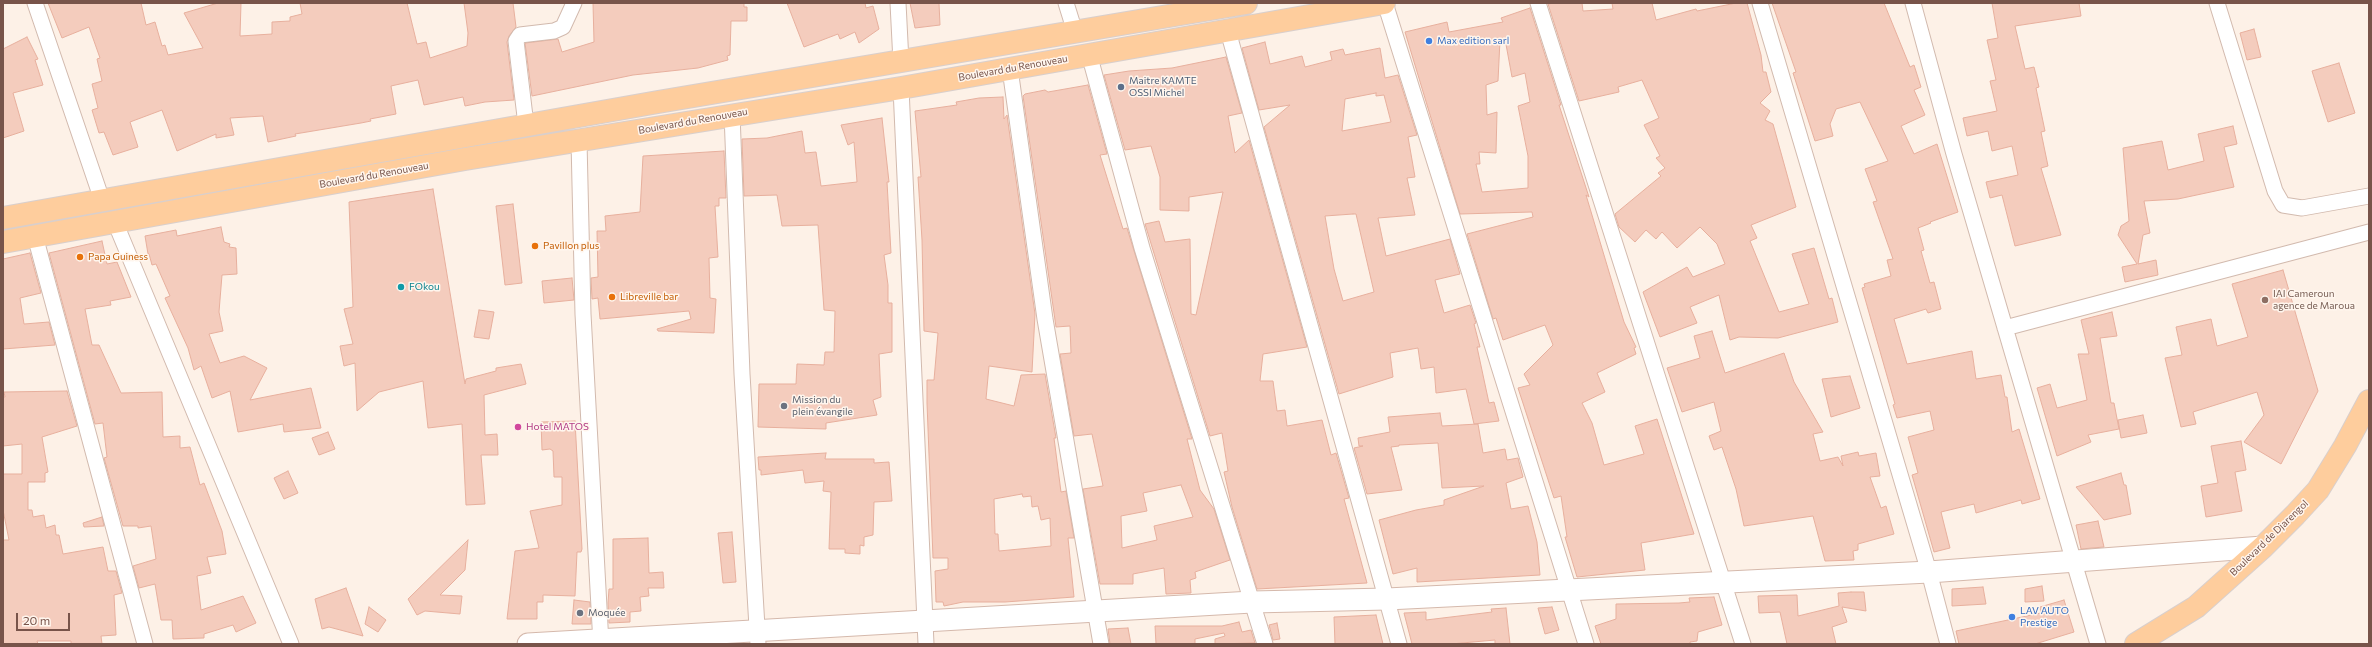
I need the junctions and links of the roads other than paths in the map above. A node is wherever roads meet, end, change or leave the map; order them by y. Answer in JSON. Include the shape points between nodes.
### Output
{"nodes":[{"id":1,"x":35,"y":3,"type":"edge"},
{"id":2,"x":574,"y":3,"type":"edge"},
{"id":3,"x":898,"y":3,"type":"edge"},
{"id":4,"x":1066,"y":3,"type":"edge"},
{"id":5,"x":1385,"y":3,"type":"edge"},
{"id":6,"x":1538,"y":3,"type":"edge"},
{"id":7,"x":1760,"y":3,"type":"edge"},
{"id":8,"x":1913,"y":3,"type":"edge"},
{"id":9,"x":2217,"y":3,"type":"edge"},
{"id":10,"x":1233,"y":4,"type":"edge"},
{"id":11,"x":1075,"y":32,"type":"junction"},
{"id":12,"x":1228,"y":32,"type":"junction"},
{"id":13,"x":1089,"y":54,"type":"junction"},
{"id":14,"x":901,"y":62,"type":"junction"},
{"id":15,"x":1010,"y":69,"type":"junction"},
{"id":16,"x":901,"y":88,"type":"junction"},
{"id":17,"x":732,"y":114,"type":"junction"},
{"id":18,"x":526,"y":125,"type":"junction"},
{"id":19,"x":579,"y":141,"type":"junction"},
{"id":20,"x":2369,"y":196,"type":"edge"},
{"id":21,"x":102,"y":200,"type":"junction"},
{"id":22,"x":3,"y":218,"type":"edge"},
{"id":23,"x":115,"y":222,"type":"junction"},
{"id":24,"x":2369,"y":232,"type":"edge"},
{"id":25,"x":36,"y":236,"type":"junction"},
{"id":26,"x":3,"y":242,"type":"edge"},
{"id":27,"x":2005,"y":328,"type":"junction"},
{"id":28,"x":2369,"y":401,"type":"edge"},
{"id":29,"x":2263,"y":547,"type":"junction"},
{"id":30,"x":2072,"y":561,"type":"junction"},
{"id":31,"x":1929,"y":572,"type":"junction"},
{"id":32,"x":1724,"y":583,"type":"junction"},
{"id":33,"x":1570,"y":590,"type":"junction"},
{"id":34,"x":1387,"y":599,"type":"junction"},
{"id":35,"x":1252,"y":602,"type":"junction"},
{"id":36,"x":1096,"y":611,"type":"junction"},
{"id":37,"x":926,"y":620,"type":"junction"},
{"id":38,"x":757,"y":638,"type":"edge"},
{"id":39,"x":601,"y":642,"type":"edge"},
{"id":40,"x":145,"y":644,"type":"edge"},
{"id":41,"x":291,"y":644,"type":"edge"},
{"id":42,"x":528,"y":644,"type":"edge"},
{"id":43,"x":926,"y":644,"type":"edge"},
{"id":44,"x":1101,"y":644,"type":"edge"},
{"id":45,"x":1265,"y":644,"type":"edge"},
{"id":46,"x":1399,"y":644,"type":"edge"},
{"id":47,"x":1586,"y":644,"type":"edge"},
{"id":48,"x":1743,"y":644,"type":"edge"},
{"id":49,"x":1948,"y":644,"type":"edge"},
{"id":50,"x":2098,"y":644,"type":"edge"},
{"id":51,"x":2136,"y":644,"type":"edge"}],
"edges":[{"from":1,"to":21,"type":"street"},
{"from":2,"to":18,"type":"street","via":[[563,27],[554,31],[520,35],[516,41]]},
{"from":3,"to":14,"type":"street"},
{"from":4,"to":11,"type":"street"},
{"from":5,"to":12,"type":"main road","name":"Boulevard du Renouveau"},
{"from":5,"to":33,"type":"street"},
{"from":6,"to":32,"type":"street"},
{"from":7,"to":31,"type":"street"},
{"from":8,"to":27,"type":"street"},
{"from":9,"to":20,"type":"street","via":[[2275,191],[2283,205],[2302,208]]},
{"from":10,"to":11,"type":"main road"},
{"from":11,"to":14,"type":"main road"},
{"from":12,"to":13,"type":"main road","name":"Boulevard du Renouveau"},
{"from":12,"to":34,"type":"street"},
{"from":13,"to":15,"type":"main road","name":"Boulevard du Renouveau"},
{"from":13,"to":35,"type":"street","via":[[1142,248]]},
{"from":14,"to":18,"type":"main road"},
{"from":15,"to":16,"type":"main road","name":"Boulevard du Renouveau"},
{"from":15,"to":36,"type":"street","via":[[1045,318]]},
{"from":16,"to":17,"type":"main road","name":"Boulevard du Renouveau"},
{"from":16,"to":37,"type":"street"},
{"from":17,"to":19,"type":"main road","name":"Boulevard du Renouveau"},
{"from":17,"to":38,"type":"street","via":[[742,374]]},
{"from":18,"to":21,"type":"main road"},
{"from":19,"to":23,"type":"main road","name":"Boulevard du Renouveau"},
{"from":19,"to":39,"type":"street","via":[[582,314]]},
{"from":21,"to":22,"type":"main road"},
{"from":23,"to":25,"type":"main road","name":"Boulevard du Renouveau"},
{"from":23,"to":41,"type":"street"},
{"from":24,"to":27,"type":"street"},
{"from":25,"to":26,"type":"main road","name":"Boulevard du Renouveau"},
{"from":25,"to":40,"type":"street"},
{"from":27,"to":30,"type":"street"},
{"from":28,"to":29,"type":"main road","name":"Boulevard de Djarengol","via":[[2318,490]]},
{"from":29,"to":30,"type":"main road"},
{"from":29,"to":51,"type":"main road","name":"Boulevard de Djarengol","via":[[2196,607]]},
{"from":30,"to":31,"type":"main road"},
{"from":30,"to":50,"type":"street"},
{"from":31,"to":32,"type":"main road"},
{"from":31,"to":49,"type":"street"},
{"from":32,"to":33,"type":"main road"},
{"from":32,"to":48,"type":"street"},
{"from":33,"to":34,"type":"main road"},
{"from":33,"to":47,"type":"street"},
{"from":34,"to":35,"type":"main road"},
{"from":34,"to":46,"type":"street"},
{"from":35,"to":36,"type":"main road"},
{"from":35,"to":45,"type":"street"},
{"from":36,"to":37,"type":"main road"},
{"from":36,"to":44,"type":"street"},
{"from":37,"to":38,"type":"main road"},
{"from":37,"to":43,"type":"street"},
{"from":38,"to":39,"type":"main road"},
{"from":39,"to":42,"type":"main road"}]}
